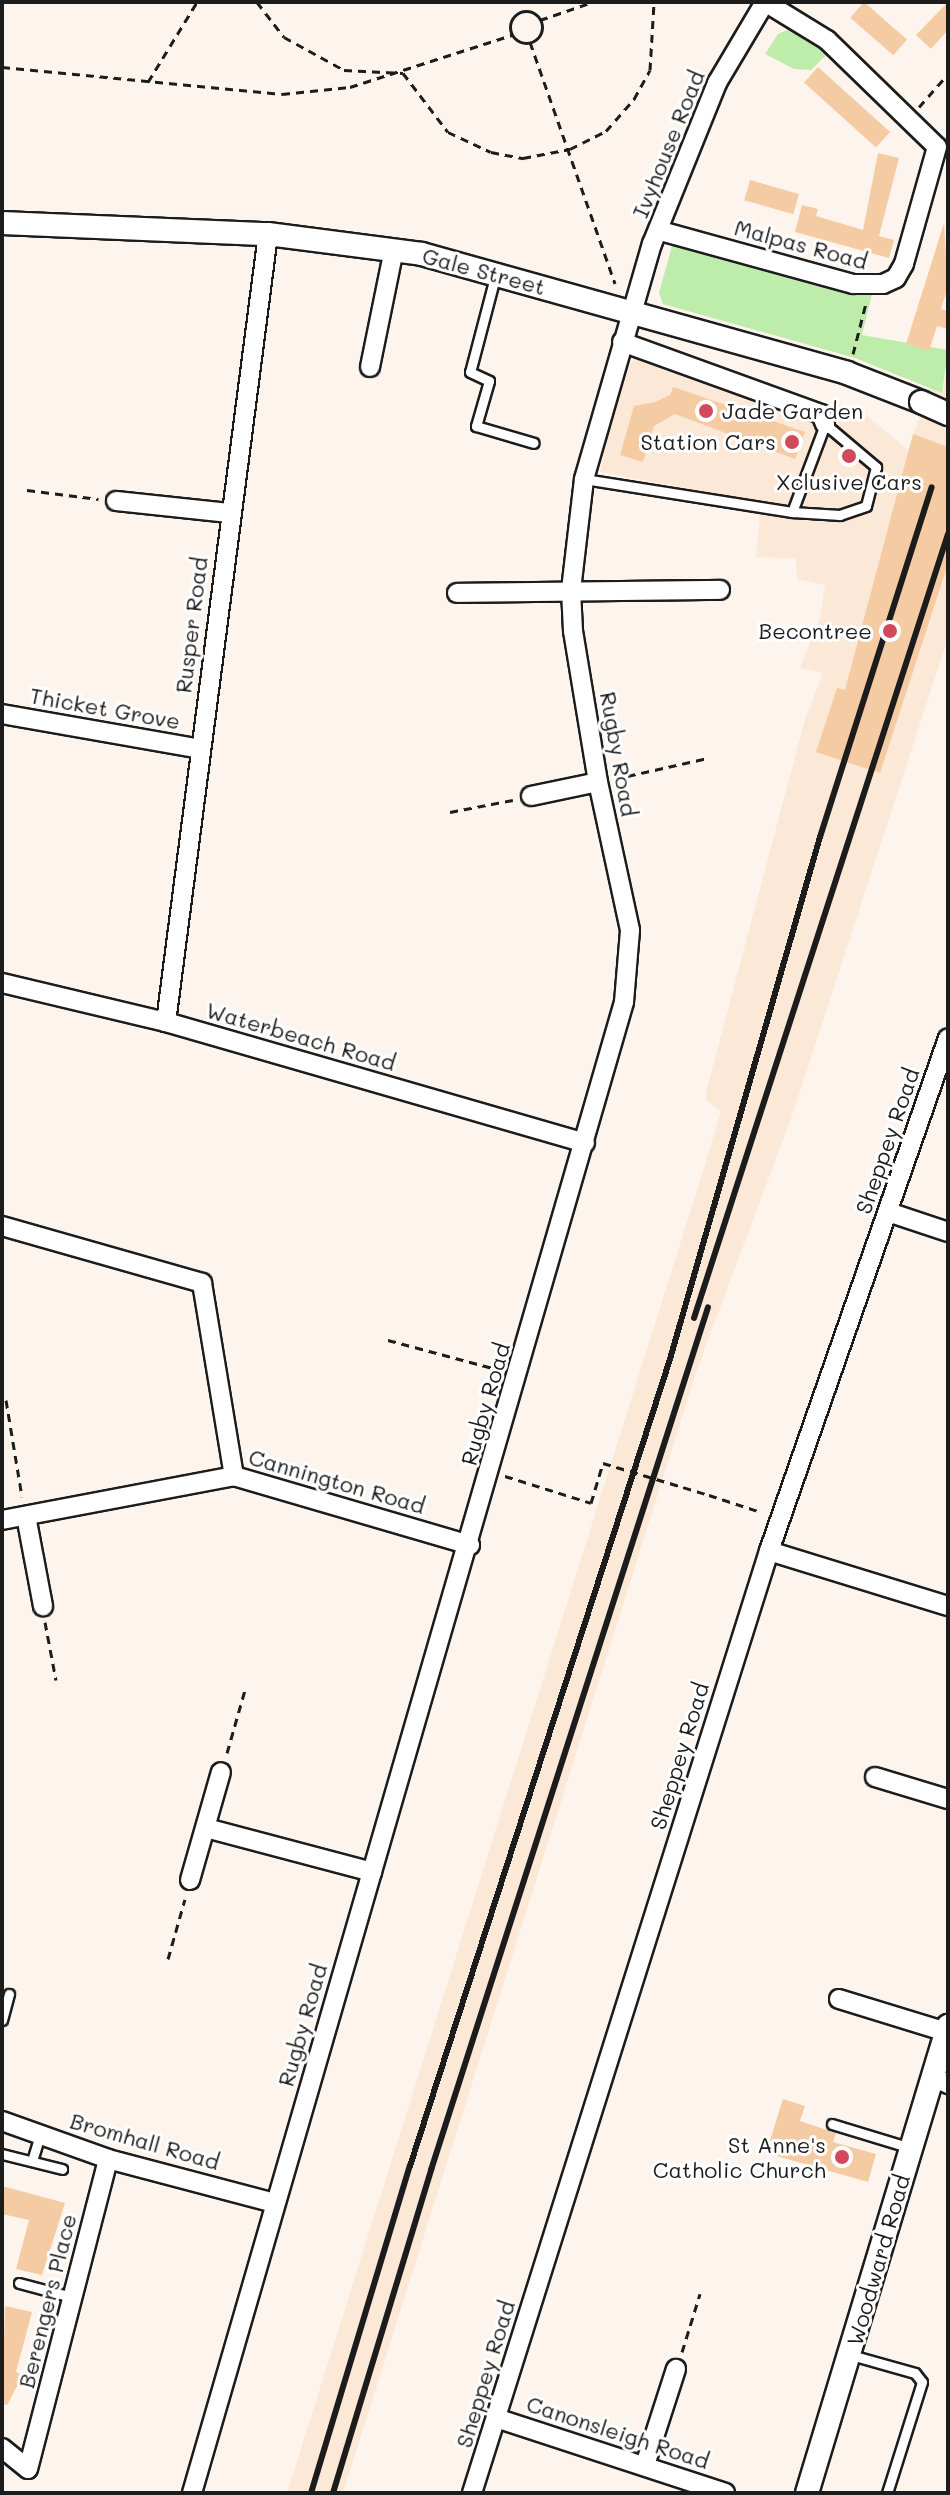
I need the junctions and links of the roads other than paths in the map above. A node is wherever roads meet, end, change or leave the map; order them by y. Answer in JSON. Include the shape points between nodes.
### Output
{"nodes":[{"id":1,"x":765,"y":2,"type":"edge"},
{"id":2,"x":2,"y":223,"type":"edge"},
{"id":3,"x":660,"y":231,"type":"junction"},
{"id":4,"x":268,"y":234,"type":"junction"},
{"id":5,"x":394,"y":249,"type":"junction"},
{"id":6,"x":496,"y":274,"type":"junction"},
{"id":7,"x":633,"y":312,"type":"junction"},
{"id":8,"x":622,"y":342,"type":"junction"},
{"id":9,"x":370,"y":367,"type":"dead end"},
{"id":10,"x":948,"y":414,"type":"edge"},
{"id":11,"x":825,"y":424,"type":"junction"},
{"id":12,"x":534,"y":443,"type":"dead end"},
{"id":13,"x":584,"y":479,"type":"junction"},
{"id":14,"x":116,"y":501,"type":"road end"},
{"id":15,"x":792,"y":512,"type":"junction"},
{"id":16,"x":229,"y":513,"type":"junction"},
{"id":17,"x":571,"y":590,"type":"junction"},
{"id":18,"x":720,"y":590,"type":"dead end"},
{"id":19,"x":457,"y":593,"type":"dead end"},
{"id":20,"x":2,"y":714,"type":"edge"},
{"id":21,"x":200,"y":749,"type":"junction"},
{"id":22,"x":598,"y":782,"type":"junction"},
{"id":23,"x":531,"y":796,"type":"road end"},
{"id":24,"x":2,"y":983,"type":"edge"},
{"id":25,"x":166,"y":1022,"type":"junction"},
{"id":26,"x":948,"y":1038,"type":"edge"},
{"id":27,"x":585,"y":1143,"type":"junction"},
{"id":28,"x":888,"y":1212,"type":"junction"},
{"id":29,"x":2,"y":1226,"type":"edge"},
{"id":30,"x":948,"y":1232,"type":"edge"},
{"id":31,"x":234,"y":1476,"type":"junction"},
{"id":32,"x":26,"y":1516,"type":"junction"},
{"id":33,"x":2,"y":1520,"type":"edge"},
{"id":34,"x":470,"y":1545,"type":"junction"},
{"id":35,"x":769,"y":1551,"type":"junction"},
{"id":36,"x":43,"y":1606,"type":"road end"},
{"id":37,"x":948,"y":1606,"type":"edge"},
{"id":38,"x":221,"y":1772,"type":"road end"},
{"id":39,"x":875,"y":1777,"type":"dead end"},
{"id":40,"x":948,"y":1799,"type":"edge"},
{"id":41,"x":206,"y":1828,"type":"junction"},
{"id":42,"x":372,"y":1872,"type":"junction"},
{"id":43,"x":190,"y":1880,"type":"road end"},
{"id":44,"x":9,"y":1994,"type":"dead end"},
{"id":45,"x":839,"y":1999,"type":"dead end"},
{"id":46,"x":2,"y":2020,"type":"edge"},
{"id":47,"x":947,"y":2029,"type":"edge"},
{"id":48,"x":940,"y":2080,"type":"edge"},
{"id":49,"x":2,"y":2121,"type":"edge"},
{"id":50,"x":832,"y":2124,"type":"dead end"},
{"id":51,"x":40,"y":2135,"type":"junction"},
{"id":52,"x":911,"y":2148,"type":"junction"},
{"id":53,"x":2,"y":2154,"type":"edge"},
{"id":54,"x":108,"y":2159,"type":"junction"},
{"id":55,"x":32,"y":2161,"type":"junction"},
{"id":56,"x":62,"y":2169,"type":"dead end"},
{"id":57,"x":275,"y":2203,"type":"junction"},
{"id":58,"x":19,"y":2283,"type":"dead end"},
{"id":59,"x":72,"y":2297,"type":"junction"},
{"id":60,"x":851,"y":2355,"type":"junction"},
{"id":61,"x":676,"y":2369,"type":"road end"},
{"id":62,"x":496,"y":2418,"type":"junction"},
{"id":63,"x":2,"y":2448,"type":"edge"},
{"id":64,"x":645,"y":2465,"type":"junction"},
{"id":65,"x":192,"y":2493,"type":"edge"},
{"id":66,"x":472,"y":2493,"type":"edge"},
{"id":67,"x":725,"y":2493,"type":"edge"},
{"id":68,"x":807,"y":2493,"type":"edge"},
{"id":69,"x":887,"y":2493,"type":"edge"}],
"edges":[{"from":1,"to":3,"type":"street","name":"Ivyhouse Road","via":[[717,83]]},
{"from":1,"to":3,"type":"street","name":"Malpas Road","via":[[806,23],[937,147],[904,264],[896,278],[870,288]]},
{"from":2,"to":4,"type":"street","name":"Gale Street"},
{"from":3,"to":7,"type":"street","name":"Ivyhouse Road"},
{"from":4,"to":5,"type":"street","name":"Gale Street"},
{"from":4,"to":16,"type":"street","name":"Rusper Road"},
{"from":5,"to":6,"type":"street","name":"Gale Street"},
{"from":5,"to":9,"type":"street"},
{"from":6,"to":7,"type":"street","name":"Gale Street"},
{"from":6,"to":12,"type":"lane","via":[[470,372],[489,381],[476,426]]},
{"from":7,"to":8,"type":"street","name":"Rugby Road"},
{"from":7,"to":10,"type":"street","name":"Gale Street","bridge":true,"via":[[847,373]]},
{"from":8,"to":11,"type":"street","via":[[821,414]]},
{"from":8,"to":13,"type":"street","name":"Rugby Road"},
{"from":11,"to":15,"type":"lane"},
{"from":11,"to":15,"type":"lane","via":[[876,467],[866,506],[840,515]]},
{"from":13,"to":15,"type":"lane"},
{"from":13,"to":17,"type":"street","name":"Rugby Road"},
{"from":14,"to":16,"type":"street"},
{"from":16,"to":21,"type":"street","name":"Rusper Road"},
{"from":17,"to":18,"type":"street"},
{"from":17,"to":19,"type":"street"},
{"from":17,"to":22,"type":"street","name":"Rugby Road"},
{"from":20,"to":21,"type":"street","name":"Thicket Grove"},
{"from":21,"to":25,"type":"street","name":"Rusper Road"},
{"from":22,"to":23,"type":"street"},
{"from":22,"to":27,"type":"street","name":"Rugby Road","via":[[630,930],[624,1002]]},
{"from":24,"to":25,"type":"street","name":"Waterbeach Road"},
{"from":25,"to":27,"type":"street","name":"Waterbeach Road"},
{"from":26,"to":28,"type":"street","name":"Sheppey Road"},
{"from":27,"to":34,"type":"street","name":"Rugby Road"},
{"from":28,"to":30,"type":"street"},
{"from":28,"to":35,"type":"street","name":"Sheppey Road"},
{"from":29,"to":31,"type":"street","via":[[202,1283]]},
{"from":31,"to":32,"type":"street","name":"Cannington Road"},
{"from":31,"to":34,"type":"street","name":"Cannington Road"},
{"from":32,"to":33,"type":"street","name":"Cannington Road"},
{"from":32,"to":36,"type":"street"},
{"from":34,"to":42,"type":"street","name":"Rugby Road"},
{"from":35,"to":37,"type":"street"},
{"from":35,"to":62,"type":"street","name":"Sheppey Road"},
{"from":38,"to":41,"type":"street"},
{"from":39,"to":40,"type":"street"},
{"from":41,"to":42,"type":"street"},
{"from":41,"to":43,"type":"street"},
{"from":42,"to":57,"type":"street","name":"Rugby Road"},
{"from":44,"to":46,"type":"lane"},
{"from":45,"to":47,"type":"street"},
{"from":47,"to":48,"type":"street","name":"Woodward Road"},
{"from":48,"to":52,"type":"street","name":"Woodward Road"},
{"from":49,"to":51,"type":"street","name":"Bromhall Road"},
{"from":50,"to":52,"type":"lane"},
{"from":51,"to":54,"type":"street","name":"Bromhall Road"},
{"from":51,"to":55,"type":"lane"},
{"from":52,"to":60,"type":"street","name":"Woodward Road"},
{"from":53,"to":55,"type":"lane"},
{"from":54,"to":57,"type":"street","name":"Bromhall Road"},
{"from":54,"to":59,"type":"street","name":"Berengers Place"},
{"from":55,"to":56,"type":"lane"},
{"from":57,"to":65,"type":"street","name":"Rugby Road"},
{"from":58,"to":59,"type":"lane"},
{"from":59,"to":63,"type":"street","name":"Berengers Place","via":[[28,2469]]},
{"from":60,"to":68,"type":"street","name":"Woodward Road"},
{"from":60,"to":69,"type":"lane","via":[[915,2373],[922,2382]]},
{"from":61,"to":64,"type":"street"},
{"from":62,"to":64,"type":"street","name":"Canonsleigh Road"},
{"from":62,"to":66,"type":"street","name":"Sheppey Road"},
{"from":64,"to":67,"type":"street","name":"Canonsleigh Road"}]}
